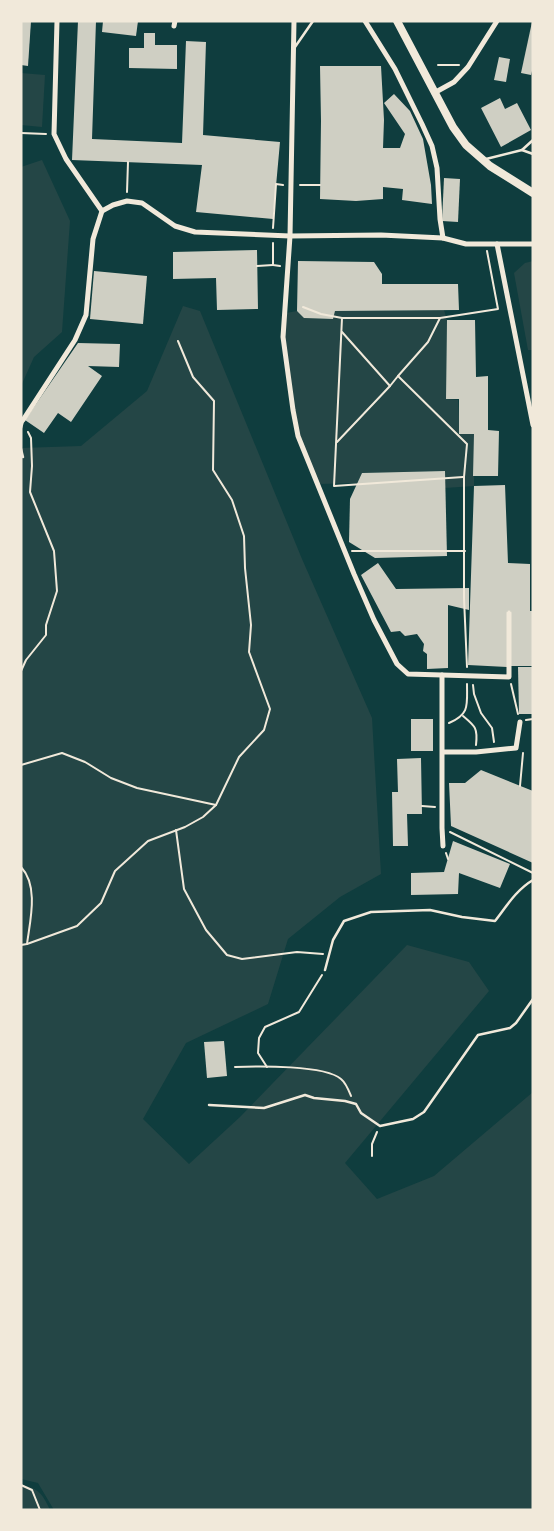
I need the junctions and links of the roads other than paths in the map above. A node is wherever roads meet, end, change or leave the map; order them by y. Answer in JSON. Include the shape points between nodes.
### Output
{"nodes":[{"id":1,"x":57,"y":21,"type":"edge"},
{"id":2,"x":294,"y":21,"type":"edge"},
{"id":3,"x":313,"y":21,"type":"edge"},
{"id":4,"x":365,"y":21,"type":"edge"},
{"id":5,"x":397,"y":21,"type":"edge"},
{"id":6,"x":497,"y":21,"type":"edge"},
{"id":7,"x":293,"y":50,"type":"junction"},
{"id":8,"x":434,"y":93,"type":"junction"},
{"id":9,"x":533,"y":140,"type":"edge"},
{"id":10,"x":522,"y":150,"type":"junction"},
{"id":11,"x":533,"y":154,"type":"edge"},
{"id":12,"x":482,"y":160,"type":"junction"},
{"id":13,"x":533,"y":193,"type":"edge"},
{"id":14,"x":102,"y":211,"type":"junction"},
{"id":15,"x":290,"y":236,"type":"junction"},
{"id":16,"x":443,"y":238,"type":"junction"},
{"id":17,"x":532,"y":242,"type":"edge"},
{"id":18,"x":497,"y":244,"type":"junction"},
{"id":19,"x":23,"y":420,"type":"joint"},
{"id":20,"x":533,"y":425,"type":"edge"},
{"id":21,"x":21,"y":428,"type":"edge"},
{"id":22,"x":21,"y":449,"type":"edge"},
{"id":23,"x":24,"y":458,"type":"dead end"},
{"id":24,"x":509,"y":613,"type":"dead end"},
{"id":25,"x":442,"y":675,"type":"junction"},
{"id":26,"x":520,"y":722,"type":"road end"},
{"id":27,"x":443,"y":752,"type":"junction"},
{"id":28,"x":443,"y":846,"type":"dead end"},
{"id":29,"x":533,"y":880,"type":"edge"},
{"id":30,"x":324,"y":970,"type":"road end"},
{"id":31,"x":533,"y":998,"type":"edge"},
{"id":32,"x":209,"y":1105,"type":"dead end"}],
"edges":[{"from":1,"to":14,"type":"street","via":[[54,134],[66,159]]},
{"from":2,"to":7,"type":"street"},
{"from":3,"to":7,"type":"lane"},
{"from":4,"to":16,"type":"street","via":[[395,69],[432,146]]},
{"from":5,"to":8,"type":"main road"},
{"from":6,"to":8,"type":"street","via":[[468,67],[454,82]]},
{"from":7,"to":15,"type":"street"},
{"from":8,"to":12,"type":"main road","via":[[460,137]]},
{"from":9,"to":10,"type":"lane"},
{"from":10,"to":11,"type":"lane"},
{"from":10,"to":12,"type":"lane"},
{"from":12,"to":13,"type":"main road"},
{"from":14,"to":15,"type":"street","via":[[127,201],[142,203],[175,226],[195,232]]},
{"from":14,"to":19,"type":"street","via":[[93,239],[86,315],[75,340]]},
{"from":15,"to":16,"type":"street"},
{"from":15,"to":25,"type":"street","via":[[283,337],[298,436],[374,620],[397,664],[408,674]]},
{"from":16,"to":18,"type":"street","via":[[466,244]]},
{"from":17,"to":18,"type":"street"},
{"from":18,"to":20,"type":"street"},
{"from":19,"to":21,"type":"lane"},
{"from":22,"to":23,"type":"lane"},
{"from":24,"to":25,"type":"street","via":[[509,677]]},
{"from":25,"to":27,"type":"street"},
{"from":26,"to":27,"type":"street","via":[[516,748]]},
{"from":27,"to":28,"type":"street"},
{"from":29,"to":30,"type":"lane","via":[[515,895],[494,922],[430,910],[371,912],[344,921],[333,940]]},
{"from":31,"to":32,"type":"lane","via":[[510,1028],[478,1035],[424,1112],[413,1119],[380,1126],[361,1113],[356,1104],[305,1095],[264,1108]]}]}
